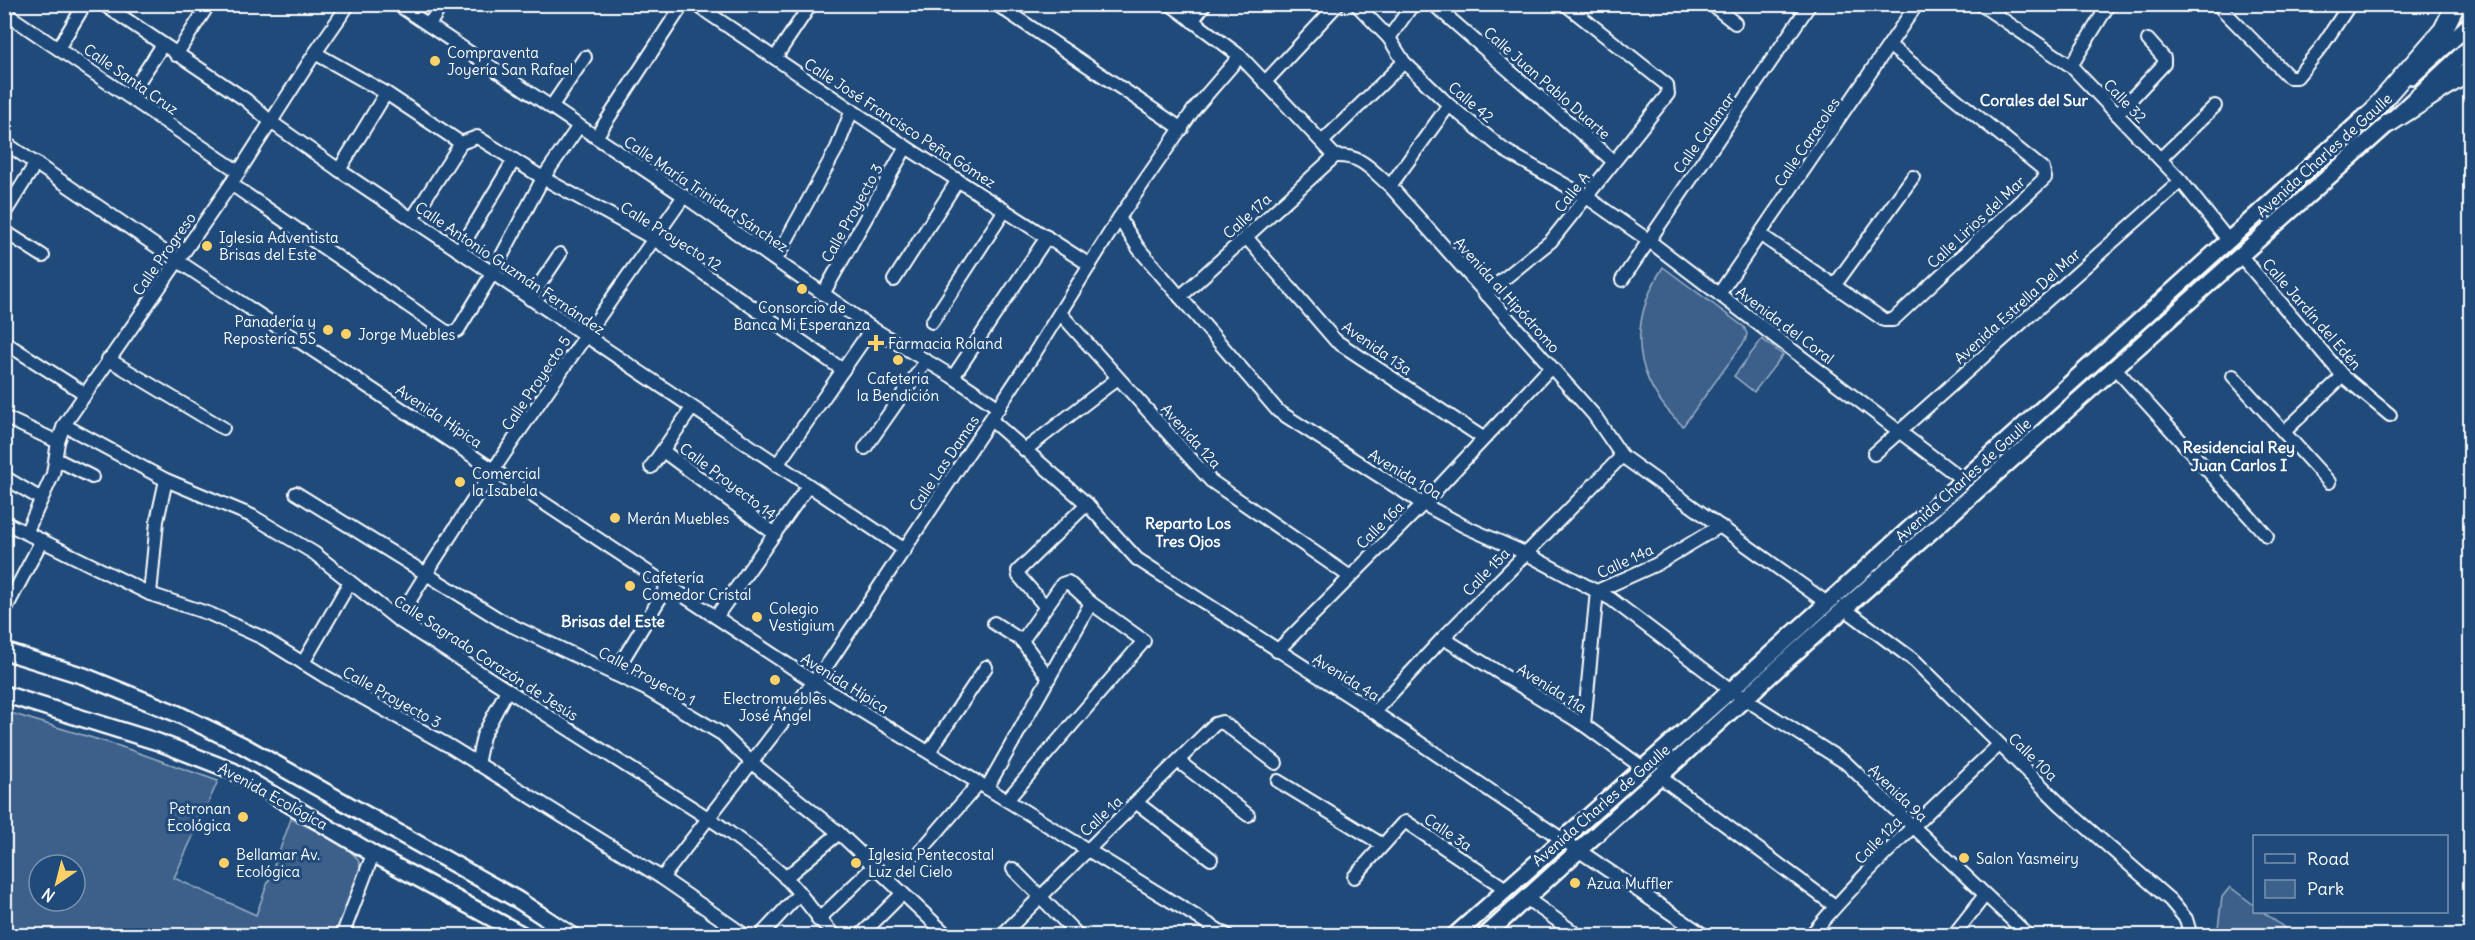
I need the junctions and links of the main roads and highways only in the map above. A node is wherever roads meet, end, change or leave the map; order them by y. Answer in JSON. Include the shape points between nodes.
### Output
{"nodes":[{"id":1,"x":2456,"y":4,"type":"edge"},
{"id":2,"x":2470,"y":24,"type":"edge"},
{"id":3,"x":2470,"y":47,"type":"edge"},
{"id":4,"x":2470,"y":71,"type":"edge"},
{"id":5,"x":2378,"y":106,"type":"junction"},
{"id":6,"x":2389,"y":123,"type":"junction"},
{"id":7,"x":4,"y":651,"type":"edge"},
{"id":8,"x":4,"y":694,"type":"edge"},
{"id":9,"x":525,"y":936,"type":"edge"},
{"id":10,"x":573,"y":936,"type":"edge"},
{"id":11,"x":1454,"y":936,"type":"edge"},
{"id":12,"x":1485,"y":936,"type":"edge"}],
"edges":[{"from":1,"to":5,"type":"highway","via":[[2443,30]]},
{"from":2,"to":5,"type":"main road","name":"Avenida Charles de Gaulle"},
{"from":3,"to":6,"type":"main road","name":"Avenida Charles de Gaulle"},
{"from":4,"to":6,"type":"highway"},
{"from":5,"to":11,"type":"main road","name":"Avenida Charles de Gaulle"},
{"from":6,"to":12,"type":"main road","name":"Avenida Charles de Gaulle"},
{"from":7,"to":10,"type":"main road","via":[[84,676],[242,745],[519,900]]},
{"from":8,"to":9,"type":"main road","name":"Avenida Ecológica","via":[[158,742],[233,771],[373,854]]}]}
